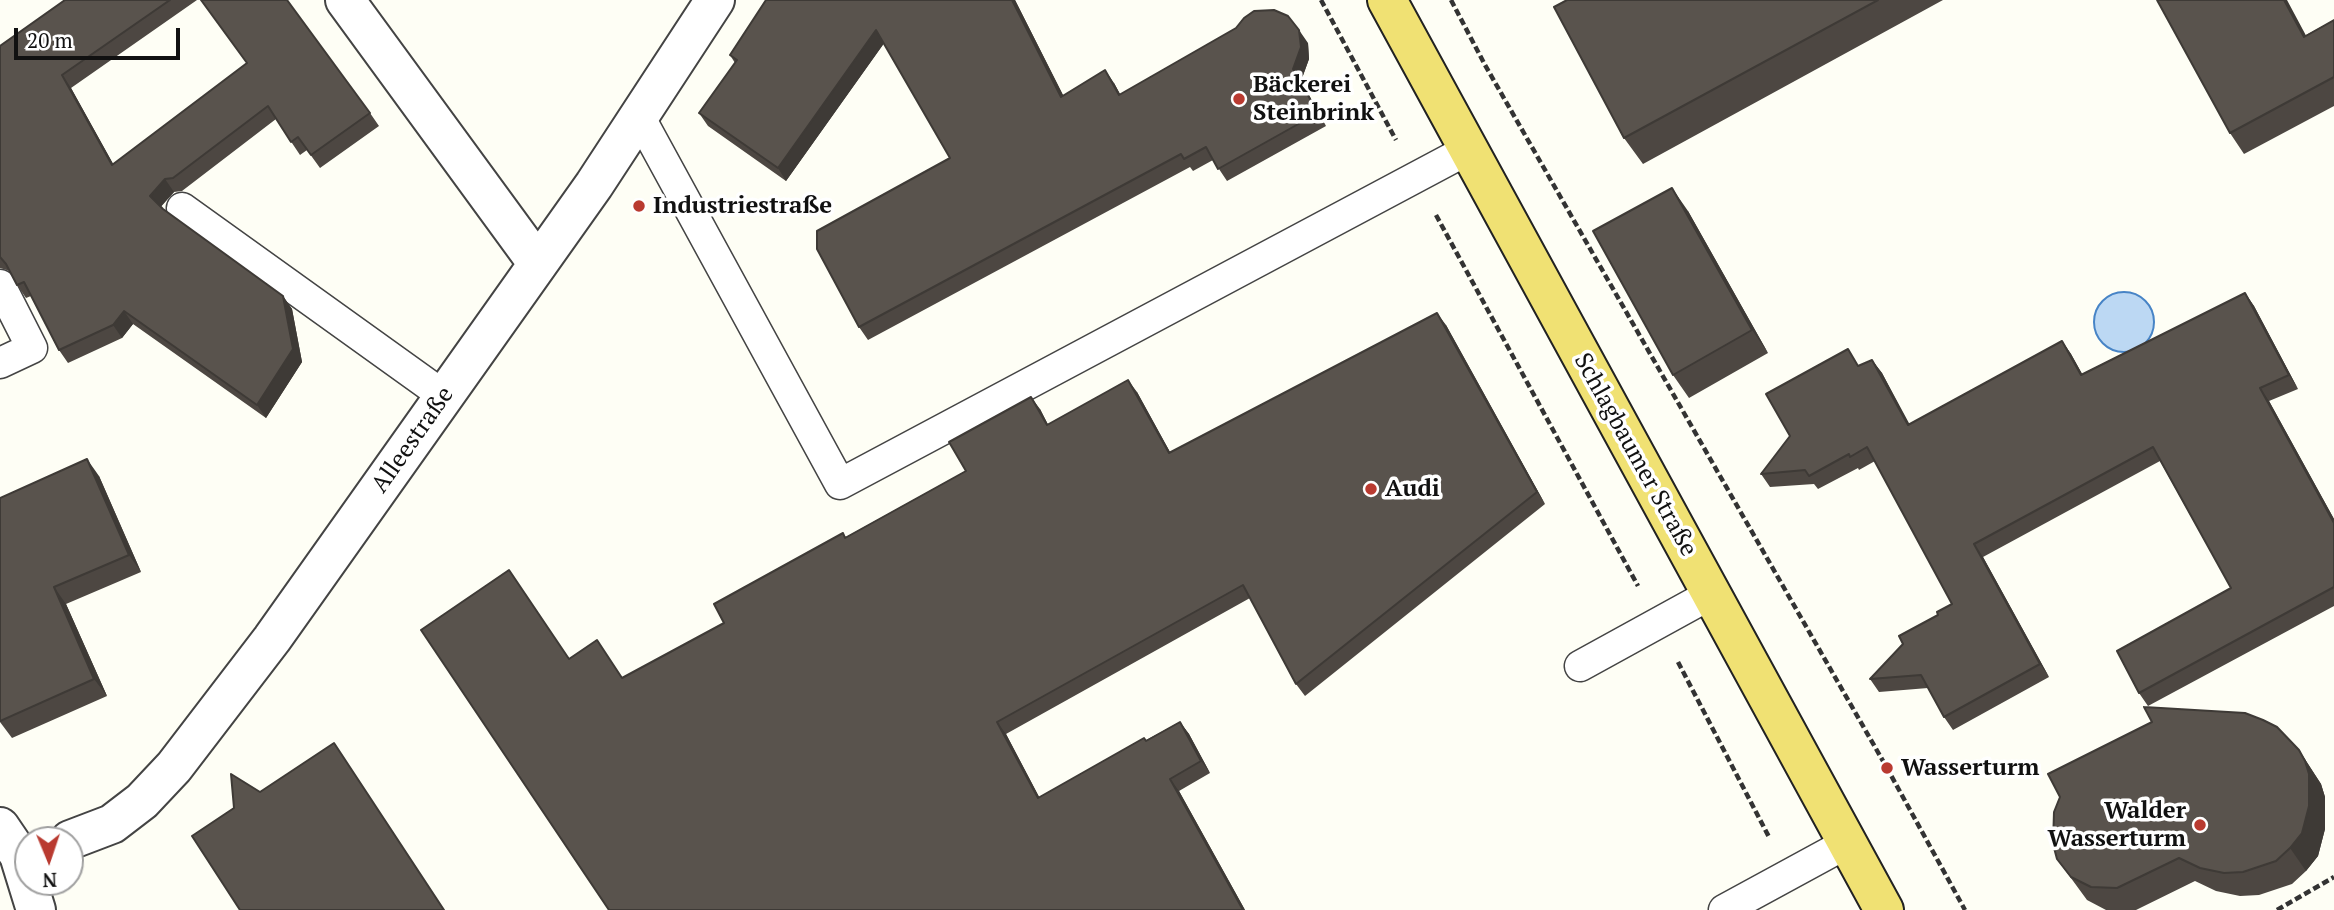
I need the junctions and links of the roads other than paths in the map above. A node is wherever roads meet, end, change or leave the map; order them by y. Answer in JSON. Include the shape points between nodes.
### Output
{"nodes":[{"id":1,"x":345,"y":0,"type":"edge"},
{"id":2,"x":715,"y":0,"type":"edge"},
{"id":3,"x":1387,"y":0,"type":"edge"},
{"id":4,"x":639,"y":116,"type":"junction"},
{"id":5,"x":1469,"y":149,"type":"junction"},
{"id":6,"x":182,"y":208,"type":"dead end"},
{"id":7,"x":538,"y":264,"type":"junction"},
{"id":8,"x":0,"y":285,"type":"edge"},
{"id":9,"x":0,"y":363,"type":"edge"},
{"id":10,"x":444,"y":396,"type":"junction"},
{"id":11,"x":1711,"y":594,"type":"junction"},
{"id":12,"x":1580,"y":666,"type":"dead end"},
{"id":13,"x":84,"y":835,"type":"edge"},
{"id":14,"x":1849,"y":842,"type":"junction"},
{"id":15,"x":12,"y":847,"type":"edge"},
{"id":16,"x":36,"y":910,"type":"edge"},
{"id":17,"x":1724,"y":910,"type":"edge"},
{"id":18,"x":1884,"y":910,"type":"edge"}],
"edges":[{"from":1,"to":7,"type":"street"},
{"from":2,"to":4,"type":"street","name":"Alleestraße"},
{"from":3,"to":5,"type":"main road","name":"Schlagbaumer Straße"},
{"from":4,"to":5,"type":"lane","via":[[840,484]]},
{"from":4,"to":7,"type":"street","name":"Alleestraße"},
{"from":5,"to":11,"type":"main road","name":"Schlagbaumer Straße"},
{"from":6,"to":10,"type":"lane"},
{"from":7,"to":10,"type":"street","name":"Alleestraße"},
{"from":8,"to":9,"type":"lane","via":[[32,348]]},
{"from":10,"to":13,"type":"street","name":"Alleestraße","via":[[272,639],[174,767],[112,824]]},
{"from":11,"to":12,"type":"lane"},
{"from":11,"to":14,"type":"main road","name":"Schlagbaumer Straße"},
{"from":14,"to":17,"type":"lane"},
{"from":14,"to":18,"type":"main road","name":"Schlagbaumer Straße"},
{"from":15,"to":16,"type":"street"}]}
